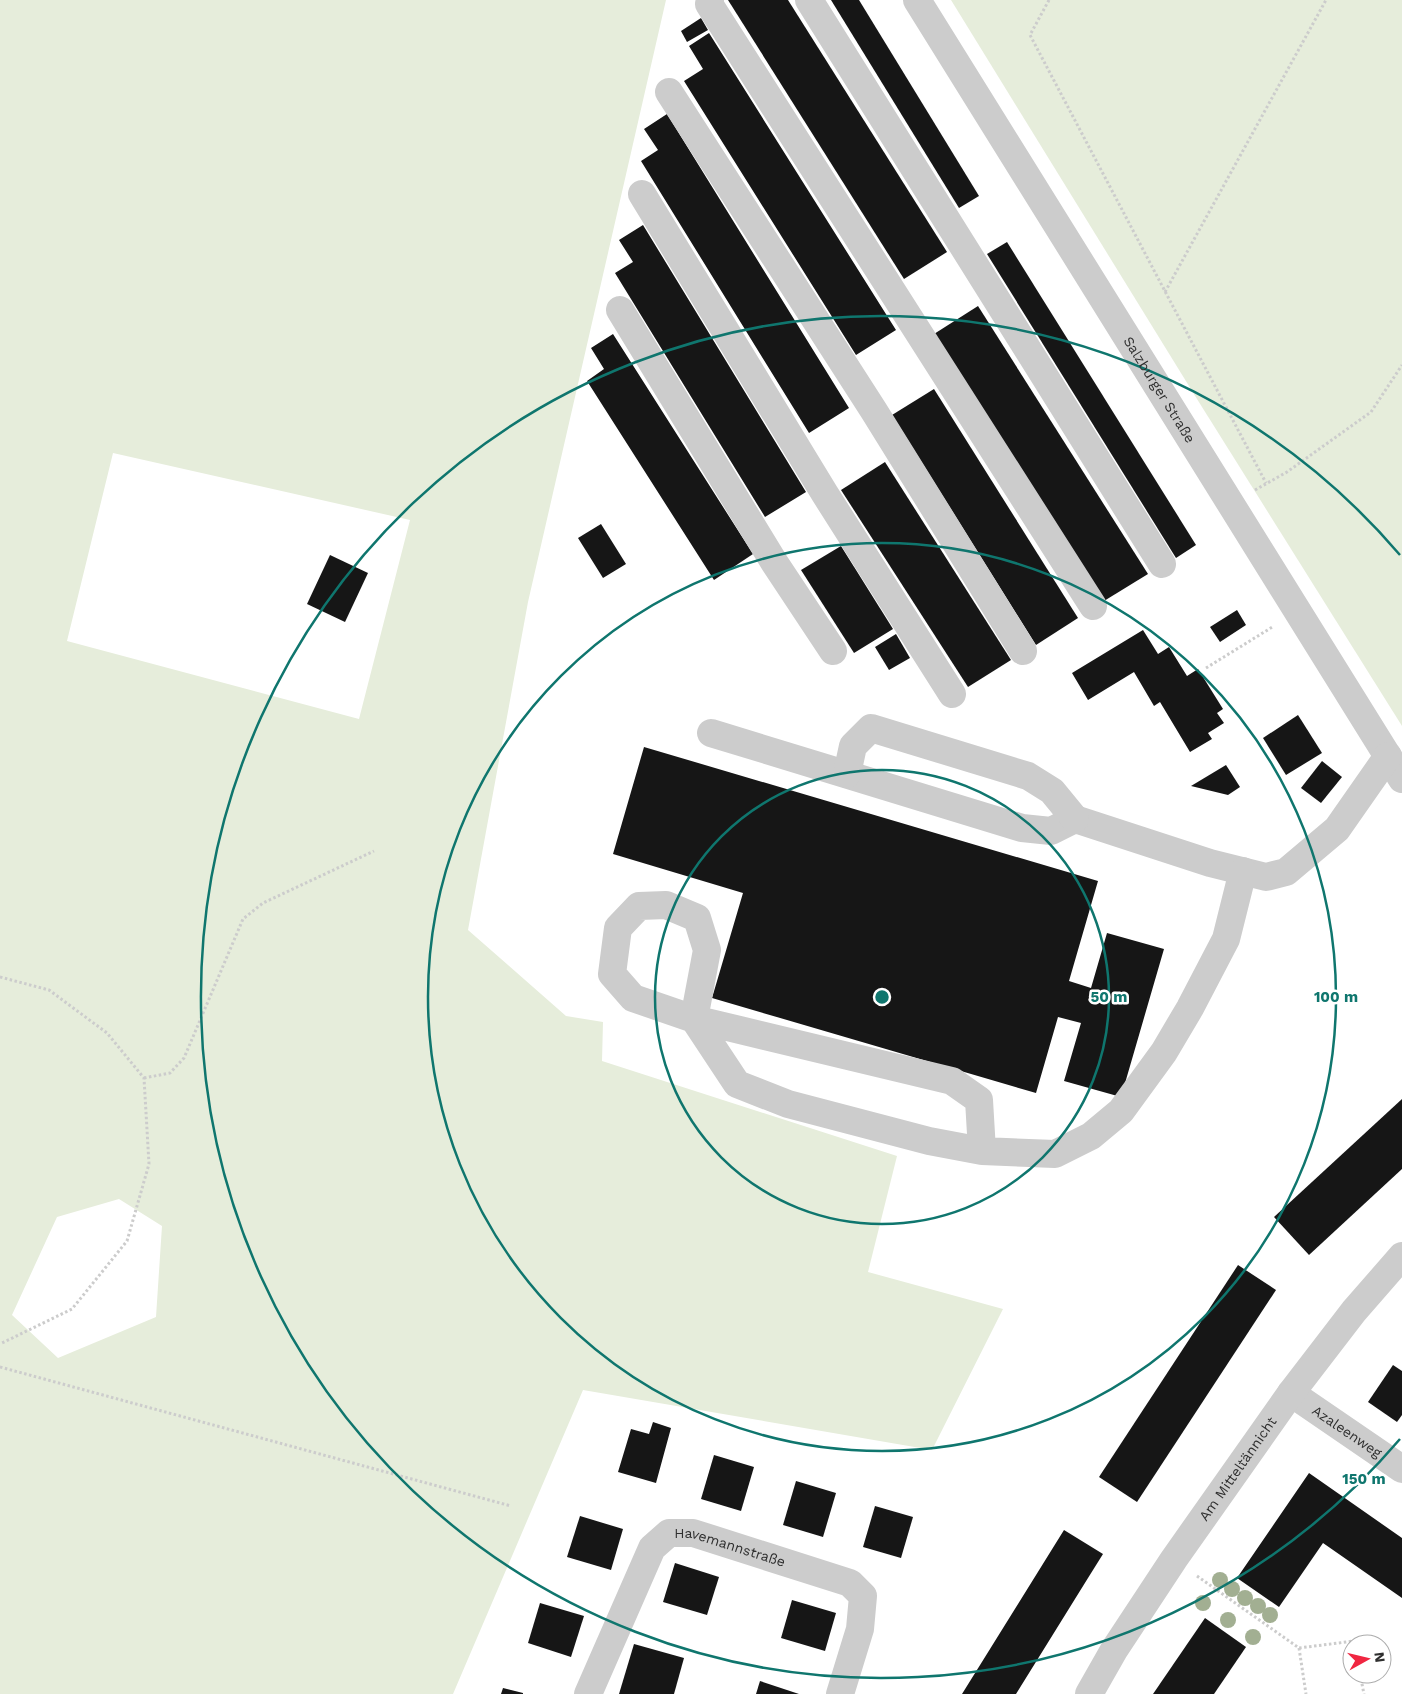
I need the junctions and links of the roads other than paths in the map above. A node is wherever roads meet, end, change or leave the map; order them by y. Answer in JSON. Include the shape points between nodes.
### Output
{"nodes":[{"id":1,"x":710,"y":0,"type":"edge"},
{"id":2,"x":809,"y":0,"type":"edge"},
{"id":3,"x":917,"y":0,"type":"edge"},
{"id":4,"x":669,"y":92,"type":"dead end"},
{"id":5,"x":642,"y":194,"type":"dead end"},
{"id":6,"x":620,"y":310,"type":"dead end"},
{"id":7,"x":1162,"y":564,"type":"dead end"},
{"id":8,"x":1093,"y":606,"type":"dead end"},
{"id":9,"x":833,"y":651,"type":"dead end"},
{"id":10,"x":1023,"y":651,"type":"dead end"},
{"id":11,"x":952,"y":694,"type":"dead end"},
{"id":12,"x":711,"y":733,"type":"dead end"},
{"id":13,"x":1395,"y":767,"type":"edge"},
{"id":14,"x":847,"y":774,"type":"junction"},
{"id":15,"x":1075,"y":819,"type":"junction"},
{"id":16,"x":1243,"y":871,"type":"junction"},
{"id":17,"x":982,"y":1151,"type":"junction"},
{"id":18,"x":1402,"y":1256,"type":"edge"},
{"id":19,"x":1291,"y":1392,"type":"junction"},
{"id":20,"x":1402,"y":1469,"type":"edge"},
{"id":21,"x":588,"y":1694,"type":"edge"},
{"id":22,"x":840,"y":1694,"type":"edge"},
{"id":23,"x":1089,"y":1694,"type":"edge"}],
"edges":[{"from":1,"to":8,"type":"street","via":[[709,4]]},
{"from":2,"to":7,"type":"street"},
{"from":3,"to":13,"type":"street","name":"Salzburger Straße"},
{"from":4,"to":10,"type":"street"},
{"from":5,"to":11,"type":"street","via":[[825,494]]},
{"from":6,"to":9,"type":"street","via":[[774,562]]},
{"from":12,"to":14,"type":"street"},
{"from":13,"to":16,"type":"street","via":[[1336,828],[1286,872],[1266,877]]},
{"from":14,"to":15,"type":"street","via":[[1022,828],[1051,831]]},
{"from":14,"to":15,"type":"street","via":[[854,746],[871,728],[1028,776],[1052,791]]},
{"from":15,"to":16,"type":"street"},
{"from":16,"to":17,"type":"street","via":[[1226,939],[1215,962],[1164,1052],[1121,1111],[1092,1136],[1055,1154]]},
{"from":17,"to":17,"type":"street","via":[[929,1141],[807,1109],[737,1084],[694,1019],[952,1081],[979,1100]]},
{"from":18,"to":19,"type":"street","name":"Am Mitteltännicht"},
{"from":19,"to":20,"type":"street","name":"Azaleenweg"},
{"from":19,"to":23,"type":"street","name":"Am Mitteltännicht","via":[[1174,1559]]},
{"from":21,"to":22,"type":"street","name":"Havemannstraße","via":[[652,1548],[669,1533],[693,1533],[850,1583],[863,1596],[860,1628]]}]}
